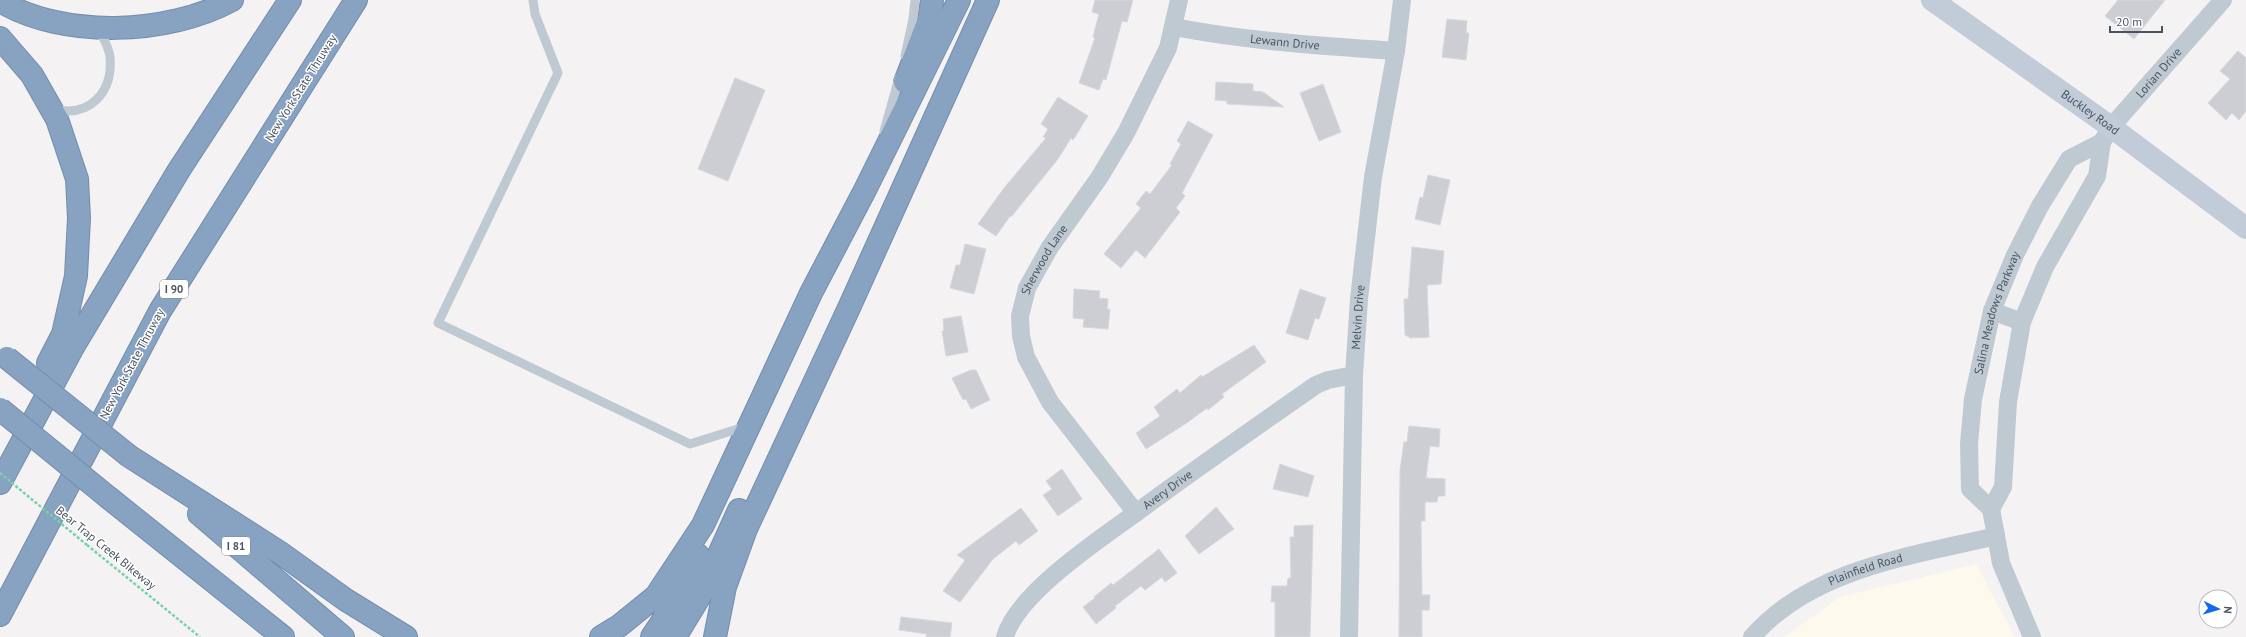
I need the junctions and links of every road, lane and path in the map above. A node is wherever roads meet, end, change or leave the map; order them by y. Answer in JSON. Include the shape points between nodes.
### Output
{"nodes":[{"id":1,"x":232,"y":0,"type":"edge"},
{"id":2,"x":290,"y":0,"type":"edge"},
{"id":3,"x":356,"y":0,"type":"edge"},
{"id":4,"x":533,"y":0,"type":"edge"},
{"id":5,"x":914,"y":0,"type":"edge"},
{"id":6,"x":932,"y":0,"type":"edge"},
{"id":7,"x":958,"y":0,"type":"edge"},
{"id":8,"x":988,"y":0,"type":"edge"},
{"id":9,"x":1179,"y":0,"type":"edge"},
{"id":10,"x":1402,"y":0,"type":"edge"},
{"id":11,"x":1932,"y":0,"type":"edge"},
{"id":12,"x":2223,"y":0,"type":"edge"},
{"id":13,"x":0,"y":1,"type":"edge"},
{"id":14,"x":98,"y":27,"type":"junction"},
{"id":15,"x":1174,"y":27,"type":"junction"},
{"id":16,"x":0,"y":38,"type":"edge"},
{"id":17,"x":1396,"y":51,"type":"junction"},
{"id":18,"x":51,"y":109,"type":"junction"},
{"id":19,"x":2107,"y":135,"type":"junction"},
{"id":20,"x":882,"y":137,"type":"junction"},
{"id":21,"x":865,"y":190,"type":"junction"},
{"id":22,"x":2246,"y":228,"type":"edge"},
{"id":23,"x":1992,"y":311,"type":"junction"},
{"id":24,"x":2022,"y":322,"type":"junction"},
{"id":25,"x":4,"y":356,"type":"edge"},
{"id":26,"x":1354,"y":375,"type":"junction"},
{"id":27,"x":0,"y":409,"type":"edge"},
{"id":28,"x":752,"y":425,"type":"junction"},
{"id":29,"x":787,"y":441,"type":"junction"},
{"id":30,"x":129,"y":456,"type":"junction"},
{"id":31,"x":0,"y":460,"type":"edge"},
{"id":32,"x":0,"y":473,"type":"edge"},
{"id":33,"x":0,"y":483,"type":"edge"},
{"id":34,"x":1991,"y":509,"type":"junction"},
{"id":35,"x":1136,"y":513,"type":"junction"},
{"id":36,"x":1996,"y":536,"type":"junction"},
{"id":37,"x":0,"y":615,"type":"edge"},
{"id":38,"x":200,"y":637,"type":"edge"},
{"id":39,"x":282,"y":637,"type":"edge"},
{"id":40,"x":343,"y":637,"type":"edge"},
{"id":41,"x":406,"y":637,"type":"edge"},
{"id":42,"x":601,"y":637,"type":"edge"},
{"id":43,"x":652,"y":637,"type":"edge"},
{"id":44,"x":675,"y":637,"type":"edge"},
{"id":45,"x":715,"y":637,"type":"edge"},
{"id":46,"x":1005,"y":637,"type":"edge"},
{"id":47,"x":1349,"y":637,"type":"edge"},
{"id":48,"x":1752,"y":637,"type":"edge"},
{"id":49,"x":2032,"y":637,"type":"edge"}],
"edges":[{"from":1,"to":14,"type":"highway","via":[[180,21],[137,28]]},
{"from":2,"to":33,"type":"highway","via":[[179,170],[73,347]]},
{"from":3,"to":37,"type":"highway","name":"New York State Thruway","number":"I 90","via":[[160,311]]},
{"from":4,"to":28,"type":"lane","via":[[535,14],[558,73],[438,323],[690,444]]},
{"from":5,"to":20,"type":"lane","via":[[913,20],[905,57]]},
{"from":6,"to":20,"type":"highway","via":[[929,20]]},
{"from":7,"to":21,"type":"highway"},
{"from":8,"to":29,"type":"highway"},
{"from":9,"to":15,"type":"street","name":"Sherwood Lane"},
{"from":10,"to":17,"type":"street","name":"Melvin Drive"},
{"from":11,"to":19,"type":"street","name":"Buckley Road"},
{"from":12,"to":19,"type":"street","name":"Lorian Drive"},
{"from":13,"to":14,"type":"highway","via":[[10,7],[55,22]]},
{"from":14,"to":18,"type":"lane","via":[[110,56],[108,83],[94,102],[84,108],[73,111]]},
{"from":15,"to":17,"type":"street","name":"Lewann Drive","via":[[1214,35]]},
{"from":15,"to":35,"type":"street","name":"Sherwood Lane","via":[[1168,48],[1126,133],[1050,247],[1027,288],[1020,316],[1020,336],[1026,357],[1050,402]]},
{"from":16,"to":18,"type":"highway","via":[[32,75]]},
{"from":17,"to":26,"type":"street","name":"Melvin Drive","via":[[1373,177],[1359,299]]},
{"from":18,"to":31,"type":"highway","via":[[58,119],[77,179],[79,218],[76,276],[62,334]]},
{"from":19,"to":22,"type":"street","name":"Buckley Road"},
{"from":19,"to":23,"type":"street","name":"Salina Meadows Parkway","via":[[2069,159],[2040,206],[2015,255]]},
{"from":19,"to":24,"type":"street","via":[[2097,176],[2045,267]]},
{"from":20,"to":21,"type":"highway"},
{"from":21,"to":28,"type":"highway","via":[[811,293]]},
{"from":23,"to":24,"type":"street"},
{"from":23,"to":34,"type":"street","name":"Salina Meadows Parkway","via":[[1973,399],[1969,444],[1970,490]]},
{"from":24,"to":34,"type":"street","via":[[2008,402],[2004,444],[2004,487]]},
{"from":25,"to":30,"type":"highway","number":"I 81","bridge":true},
{"from":26,"to":35,"type":"street","name":"Avery Drive","via":[[1316,385]]},
{"from":26,"to":47,"type":"street","name":"Melvin Drive"},
{"from":27,"to":39,"type":"highway","bridge":true},
{"from":28,"to":42,"type":"highway","via":[[704,526],[656,596]]},
{"from":28,"to":43,"type":"highway","via":[[697,558]]},
{"from":29,"to":44,"type":"highway","via":[[740,507],[700,596]]},
{"from":29,"to":45,"type":"highway","via":[[746,529],[725,587]]},
{"from":30,"to":40,"type":"highway","number":"I 81"},
{"from":30,"to":41,"type":"highway"},
{"from":32,"to":38,"type":"path","name":"Bear Trap Creek Bikeway","bridge":true},
{"from":34,"to":36,"type":"street"},
{"from":35,"to":46,"type":"street","name":"Avery Drive","via":[[1058,571],[1022,607]]},
{"from":36,"to":48,"type":"street","name":"Plainfield Road","via":[[1871,566],[1827,583],[1792,602]]},
{"from":36,"to":49,"type":"street","via":[[2001,563]]}]}
